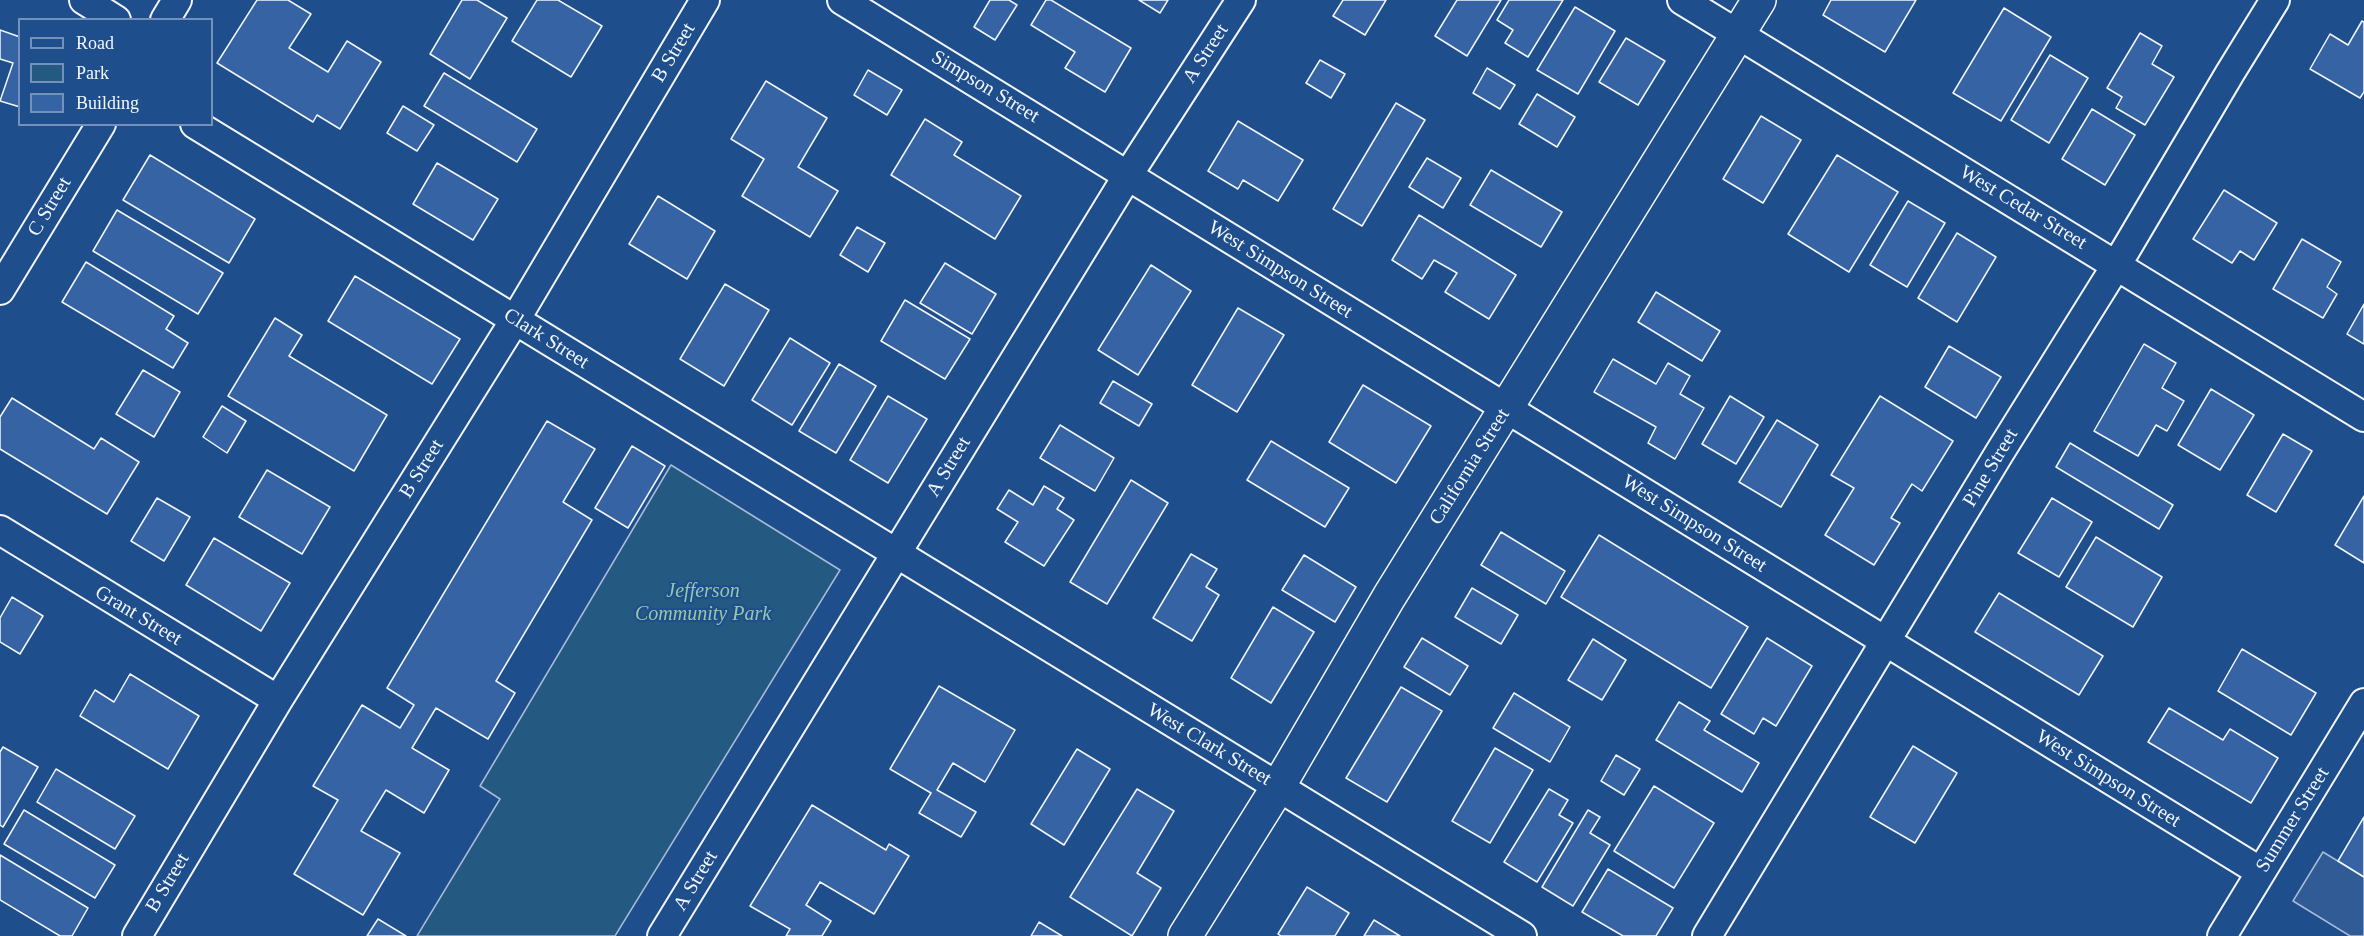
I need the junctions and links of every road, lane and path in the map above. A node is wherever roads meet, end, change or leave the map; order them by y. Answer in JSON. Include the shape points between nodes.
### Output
{"nodes":[{"id":1,"x":84,"y":0,"type":"edge"},
{"id":2,"x":177,"y":0,"type":"edge"},
{"id":3,"x":705,"y":0,"type":"edge"},
{"id":4,"x":842,"y":0,"type":"edge"},
{"id":5,"x":1241,"y":0,"type":"edge"},
{"id":6,"x":1682,"y":0,"type":"edge"},
{"id":7,"x":1759,"y":0,"type":"edge"},
{"id":8,"x":2276,"y":0,"type":"edge"},
{"id":9,"x":113,"y":18,"type":"edge"},
{"id":10,"x":166,"y":18,"type":"edge"},
{"id":11,"x":1738,"y":34,"type":"junction"},
{"id":12,"x":99,"y":126,"type":"edge"},
{"id":13,"x":198,"y":126,"type":"edge"},
{"id":14,"x":1128,"y":174,"type":"junction"},
{"id":15,"x":2116,"y":266,"type":"junction"},
{"id":16,"x":0,"y":290,"type":"edge"},
{"id":17,"x":515,"y":320,"type":"junction"},
{"id":18,"x":1506,"y":409,"type":"junction"},
{"id":19,"x":2364,"y":417,"type":"edge"},
{"id":20,"x":0,"y":530,"type":"edge"},
{"id":21,"x":897,"y":554,"type":"junction"},
{"id":22,"x":1886,"y":642,"type":"junction"},
{"id":23,"x":278,"y":700,"type":"junction"},
{"id":24,"x":2364,"y":704,"type":"edge"},
{"id":25,"x":1278,"y":787,"type":"junction"},
{"id":26,"x":2261,"y":872,"type":"junction"},
{"id":27,"x":137,"y":936,"type":"edge"},
{"id":28,"x":663,"y":936,"type":"edge"},
{"id":29,"x":1185,"y":936,"type":"edge"},
{"id":30,"x":1522,"y":936,"type":"edge"},
{"id":31,"x":1707,"y":936,"type":"edge"},
{"id":32,"x":2222,"y":936,"type":"edge"}],
"edges":[{"from":1,"to":9,"type":"street"},
{"from":2,"to":10,"type":"street"},
{"from":3,"to":17,"type":"street","name":"B Street"},
{"from":4,"to":14,"type":"street","name":"Simpson Street"},
{"from":5,"to":14,"type":"street","name":"A Street"},
{"from":6,"to":11,"type":"street","name":"West Cedar Street"},
{"from":7,"to":11,"type":"street","name":"California Street"},
{"from":8,"to":15,"type":"street","name":"Pine Street"},
{"from":11,"to":15,"type":"street","name":"West Cedar Street"},
{"from":11,"to":18,"type":"street","name":"California Street"},
{"from":12,"to":16,"type":"street","name":"C Street"},
{"from":13,"to":17,"type":"street","name":"Clark Street"},
{"from":14,"to":18,"type":"street","name":"West Simpson Street"},
{"from":14,"to":21,"type":"street","name":"A Street"},
{"from":15,"to":19,"type":"street","name":"West Cedar Street"},
{"from":15,"to":22,"type":"street","name":"Pine Street"},
{"from":17,"to":21,"type":"street","name":"Clark Street"},
{"from":17,"to":23,"type":"street","name":"B Street"},
{"from":18,"to":22,"type":"street","name":"West Simpson Street"},
{"from":18,"to":25,"type":"street","name":"California Street","via":[[1389,597]]},
{"from":20,"to":23,"type":"street","name":"Grant Street"},
{"from":21,"to":25,"type":"street","name":"West Clark Street"},
{"from":21,"to":28,"type":"street","name":"A Street"},
{"from":22,"to":26,"type":"street","name":"West Simpson Street"},
{"from":22,"to":31,"type":"street","name":"Pine Street"},
{"from":23,"to":27,"type":"street","name":"B Street"},
{"from":24,"to":26,"type":"street","name":"Summer Street"},
{"from":25,"to":29,"type":"street","name":"California Street"},
{"from":25,"to":30,"type":"street","name":"West Clark Street"},
{"from":26,"to":32,"type":"street","name":"Summer Street"}]}
